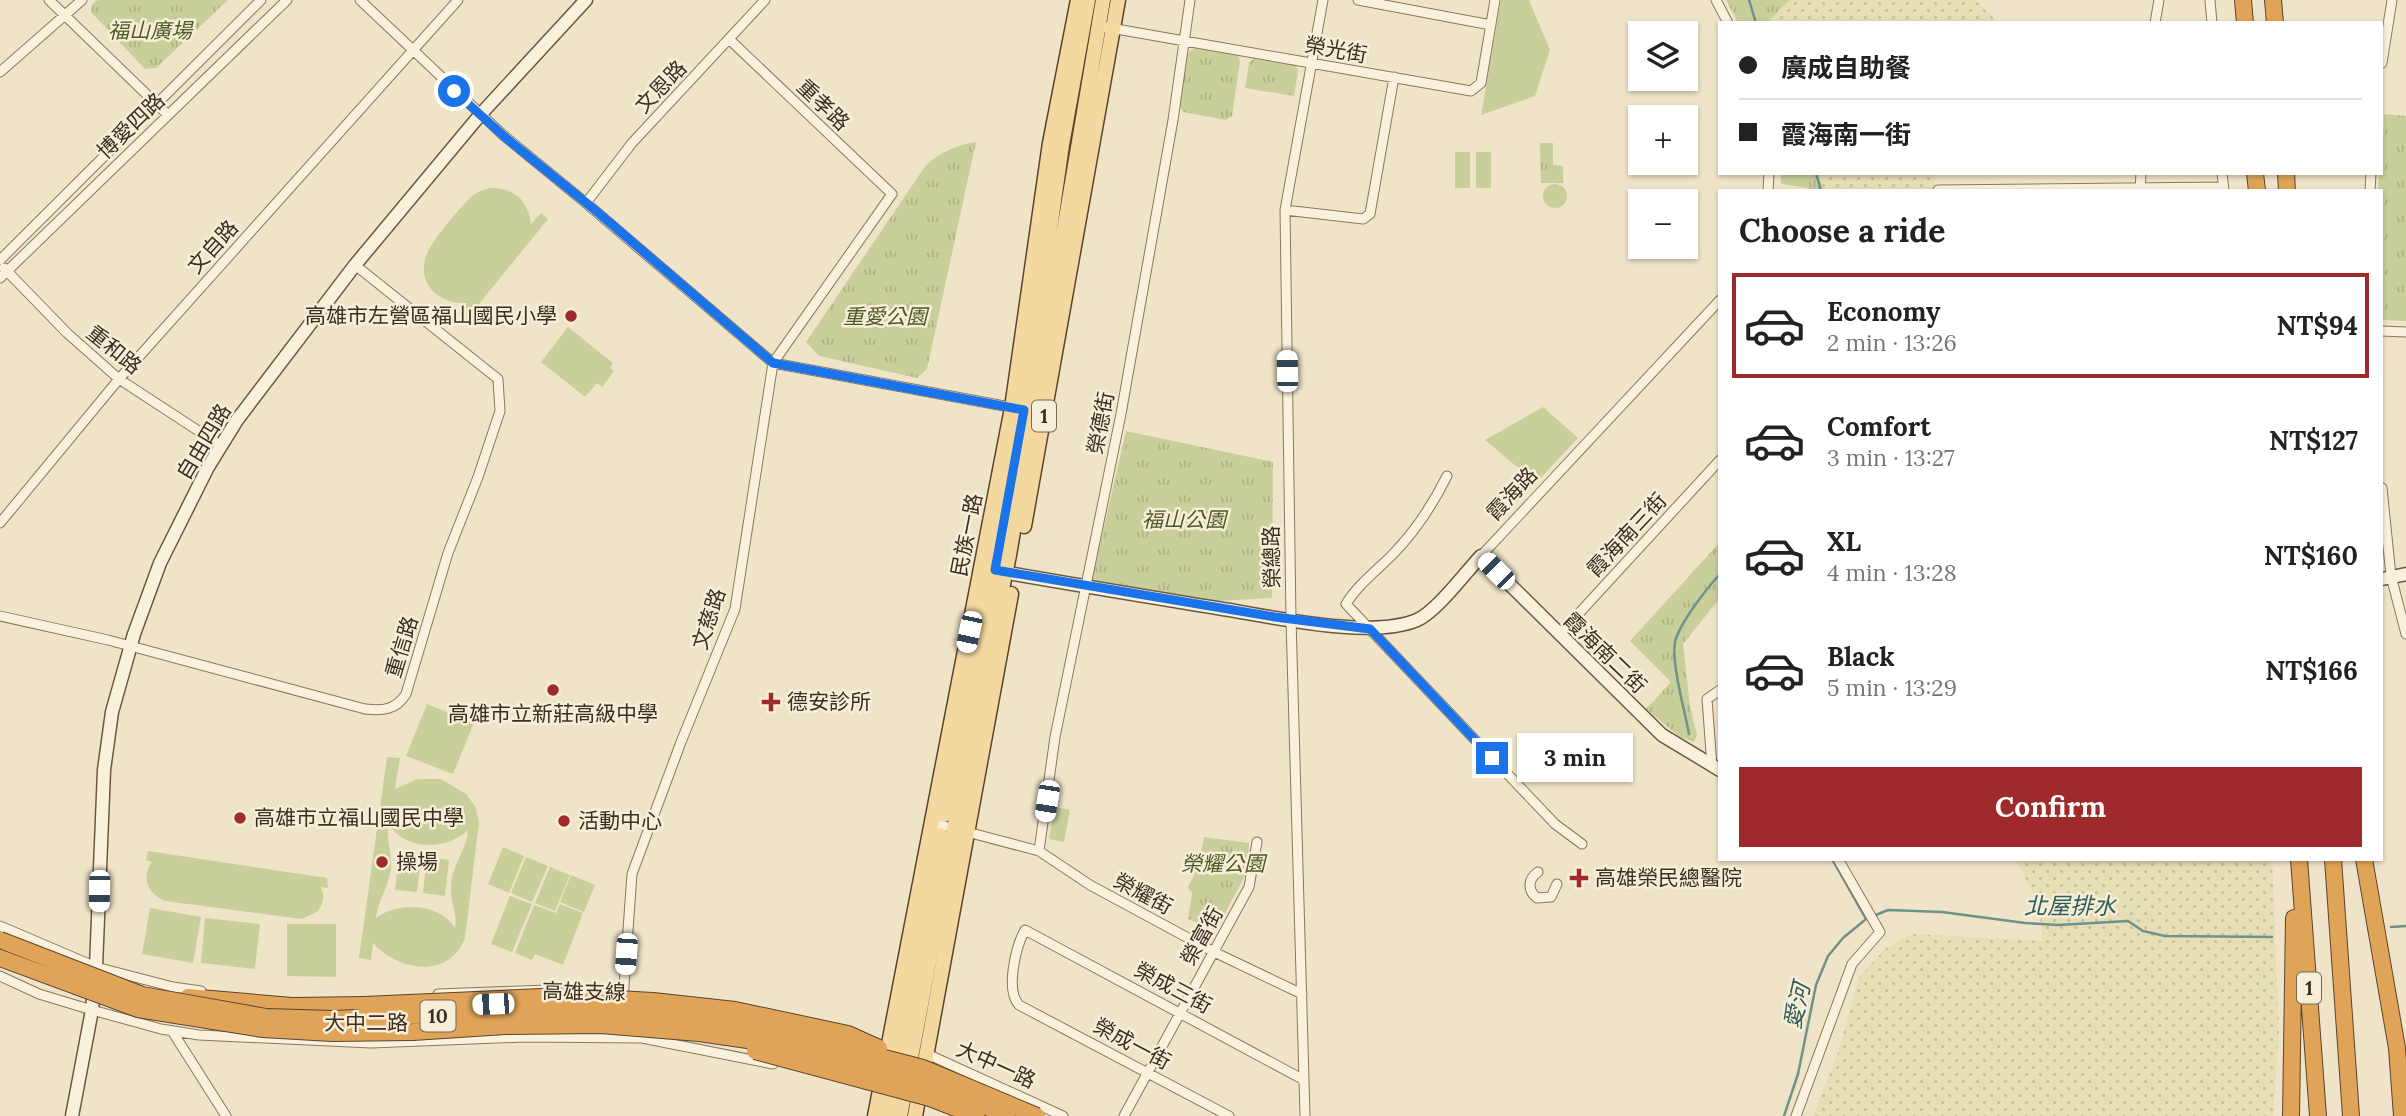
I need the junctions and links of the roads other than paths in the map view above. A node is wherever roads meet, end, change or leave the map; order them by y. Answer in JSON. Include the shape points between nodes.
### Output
{"nodes":[{"id":1,"x":49,"y":0,"type":"edge"},
{"id":2,"x":82,"y":0,"type":"edge"},
{"id":3,"x":261,"y":0,"type":"edge"},
{"id":4,"x":287,"y":0,"type":"edge"},
{"id":5,"x":360,"y":0,"type":"edge"},
{"id":6,"x":458,"y":0,"type":"edge"},
{"id":7,"x":586,"y":0,"type":"edge"},
{"id":8,"x":765,"y":0,"type":"edge"},
{"id":9,"x":1077,"y":0,"type":"edge"},
{"id":10,"x":1088,"y":0,"type":"edge"},
{"id":11,"x":1103,"y":0,"type":"edge"},
{"id":12,"x":1118,"y":0,"type":"edge"},
{"id":13,"x":1190,"y":0,"type":"edge"},
{"id":14,"x":1324,"y":0,"type":"edge"},
{"id":15,"x":1358,"y":0,"type":"edge"},
{"id":16,"x":1495,"y":0,"type":"edge"},
{"id":17,"x":1716,"y":0,"type":"edge"},
{"id":18,"x":2159,"y":0,"type":"edge"},
{"id":19,"x":2210,"y":0,"type":"edge"},
{"id":20,"x":2243,"y":0,"type":"edge"},
{"id":21,"x":2273,"y":0,"type":"edge"},
{"id":22,"x":2392,"y":0,"type":"edge"},
{"id":23,"x":64,"y":16,"type":"junction"},
{"id":24,"x":1727,"y":21,"type":"edge"},
{"id":25,"x":2155,"y":21,"type":"edge"},
{"id":26,"x":2212,"y":21,"type":"edge"},
{"id":27,"x":2245,"y":21,"type":"edge"},
{"id":28,"x":2275,"y":21,"type":"edge"},
{"id":29,"x":1491,"y":26,"type":"junction"},
{"id":30,"x":1106,"y":28,"type":"junction"},
{"id":31,"x":730,"y":40,"type":"junction"},
{"id":32,"x":1185,"y":40,"type":"junction"},
{"id":33,"x":413,"y":52,"type":"junction"},
{"id":34,"x":2383,"y":57,"type":"edge"},
{"id":35,"x":1311,"y":64,"type":"junction"},
{"id":36,"x":0,"y":72,"type":"edge"},
{"id":37,"x":1394,"y":77,"type":"junction"},
{"id":38,"x":155,"y":104,"type":"junction"},
{"id":39,"x":168,"y":115,"type":"junction"},
{"id":40,"x":480,"y":115,"type":"junction"},
{"id":41,"x":2140,"y":189,"type":"edge"},
{"id":42,"x":2223,"y":189,"type":"edge"},
{"id":43,"x":892,"y":194,"type":"joint"},
{"id":44,"x":586,"y":202,"type":"junction"},
{"id":45,"x":1286,"y":210,"type":"junction"},
{"id":46,"x":355,"y":265,"type":"junction"},
{"id":47,"x":2,"y":269,"type":"edge"},
{"id":48,"x":1718,"y":302,"type":"edge"},
{"id":49,"x":2383,"y":331,"type":"edge"},
{"id":50,"x":2406,"y":332,"type":"edge"},
{"id":51,"x":773,"y":363,"type":"junction"},
{"id":52,"x":119,"y":379,"type":"junction"},
{"id":53,"x":1029,"y":411,"type":"junction"},
{"id":54,"x":220,"y":445,"type":"junction"},
{"id":55,"x":1718,"y":462,"type":"edge"},
{"id":56,"x":1447,"y":476,"type":"dead end"},
{"id":57,"x":2383,"y":506,"type":"edge"},
{"id":58,"x":0,"y":523,"type":"edge"},
{"id":59,"x":1480,"y":556,"type":"junction"},
{"id":60,"x":999,"y":571,"type":"junction"},
{"id":61,"x":2406,"y":574,"type":"edge"},
{"id":62,"x":2387,"y":578,"type":"edge"},
{"id":63,"x":1086,"y":586,"type":"junction"},
{"id":64,"x":0,"y":616,"type":"edge"},
{"id":65,"x":1291,"y":619,"type":"junction"},
{"id":66,"x":1370,"y":629,"type":"junction"},
{"id":67,"x":2406,"y":634,"type":"edge"},
{"id":68,"x":1559,"y":635,"type":"junction"},
{"id":69,"x":130,"y":645,"type":"junction"},
{"id":70,"x":1718,"y":691,"type":"edge"},
{"id":71,"x":1716,"y":768,"type":"edge"},
{"id":72,"x":949,"y":826,"type":"junction"},
{"id":73,"x":1257,"y":842,"type":"dead end"},
{"id":74,"x":1582,"y":844,"type":"dead end"},
{"id":75,"x":1039,"y":851,"type":"junction"},
{"id":76,"x":1839,"y":861,"type":"edge"},
{"id":77,"x":2297,"y":861,"type":"edge"},
{"id":78,"x":2297,"y":861,"type":"edge"},
{"id":79,"x":2333,"y":861,"type":"edge"},
{"id":80,"x":2364,"y":861,"type":"edge"},
{"id":81,"x":1538,"y":872,"type":"dead end"},
{"id":82,"x":1558,"y":884,"type":"dead end"},
{"id":83,"x":0,"y":926,"type":"edge"},
{"id":84,"x":0,"y":940,"type":"edge"},
{"id":85,"x":1214,"y":952,"type":"junction"},
{"id":86,"x":0,"y":958,"type":"edge"},
{"id":87,"x":0,"y":966,"type":"edge"},
{"id":88,"x":96,"y":967,"type":"junction"},
{"id":89,"x":0,"y":976,"type":"edge"},
{"id":90,"x":623,"y":993,"type":"junction"},
{"id":91,"x":1302,"y":994,"type":"junction"},
{"id":92,"x":161,"y":995,"type":"junction"},
{"id":93,"x":678,"y":1003,"type":"junction"},
{"id":94,"x":622,"y":1004,"type":"junction"},
{"id":95,"x":1018,"y":1005,"type":"joint"},
{"id":96,"x":92,"y":1010,"type":"junction"},
{"id":97,"x":1181,"y":1012,"type":"junction"},
{"id":98,"x":263,"y":1029,"type":"junction"},
{"id":99,"x":172,"y":1031,"type":"junction"},
{"id":100,"x":699,"y":1033,"type":"junction"},
{"id":101,"x":620,"y":1038,"type":"junction"},
{"id":102,"x":2397,"y":1048,"type":"junction"},
{"id":103,"x":911,"y":1051,"type":"junction"},
{"id":104,"x":1148,"y":1071,"type":"junction"},
{"id":105,"x":978,"y":1077,"type":"junction"},
{"id":106,"x":1304,"y":1080,"type":"junction"},
{"id":107,"x":2406,"y":1089,"type":"edge"},
{"id":108,"x":891,"y":1094,"type":"junction"},
{"id":109,"x":917,"y":1109,"type":"edge"},
{"id":110,"x":957,"y":1114,"type":"edge"},
{"id":111,"x":72,"y":1116,"type":"edge"},
{"id":112,"x":226,"y":1116,"type":"edge"},
{"id":113,"x":874,"y":1116,"type":"edge"},
{"id":114,"x":887,"y":1116,"type":"edge"},
{"id":115,"x":900,"y":1116,"type":"edge"},
{"id":116,"x":976,"y":1116,"type":"edge"},
{"id":117,"x":989,"y":1116,"type":"edge"},
{"id":118,"x":1007,"y":1116,"type":"edge"},
{"id":119,"x":1037,"y":1116,"type":"edge"},
{"id":120,"x":1063,"y":1116,"type":"edge"},
{"id":121,"x":1124,"y":1116,"type":"edge"},
{"id":122,"x":1229,"y":1116,"type":"edge"},
{"id":123,"x":1305,"y":1116,"type":"edge"},
{"id":124,"x":1796,"y":1116,"type":"edge"},
{"id":125,"x":2291,"y":1116,"type":"edge"},
{"id":126,"x":2318,"y":1116,"type":"edge"},
{"id":127,"x":2351,"y":1116,"type":"edge"},
{"id":128,"x":2402,"y":1116,"type":"edge"}],
"edges":[{"from":1,"to":23,"type":"street"},
{"from":2,"to":23,"type":"street"},
{"from":3,"to":38,"type":"street","name":"博愛四路"},
{"from":4,"to":39,"type":"street","name":"博愛四路"},
{"from":5,"to":33,"type":"street"},
{"from":6,"to":33,"type":"street","name":"文自路"},
{"from":7,"to":40,"type":"street","name":"自由四路"},
{"from":8,"to":31,"type":"street","name":"文恩路"},
{"from":9,"to":53,"type":"main road","name":"民族一路","number":"1","via":[[1050,143]]},
{"from":10,"to":53,"type":"main road","name":"民族一路","number":"1","via":[[1062,145]]},
{"from":11,"to":30,"type":"main road","name":"民族一路","number":"1"},
{"from":12,"to":30,"type":"main road","name":"民族一路","number":"1"},
{"from":13,"to":32,"type":"street","name":"榮德街"},
{"from":14,"to":35,"type":"street","name":"榮總路"},
{"from":15,"to":29,"type":"street"},
{"from":16,"to":29,"type":"street","name":"榮光街"},
{"from":17,"to":24,"type":"street"},
{"from":18,"to":25,"type":"street"},
{"from":19,"to":26,"type":"street"},
{"from":20,"to":27,"type":"highway"},
{"from":21,"to":28,"type":"highway"},
{"from":22,"to":34,"type":"street"},
{"from":23,"to":36,"type":"street"},
{"from":23,"to":38,"type":"street"},
{"from":29,"to":37,"type":"street","name":"榮光街","via":[[1481,83],[1471,91]]},
{"from":30,"to":32,"type":"street","name":"榮光街"},
{"from":30,"to":53,"type":"main road","name":"民族一路","number":"1"},
{"from":31,"to":43,"type":"street","name":"重孝路"},
{"from":31,"to":44,"type":"street","name":"文恩路","via":[[632,143]]},
{"from":32,"to":35,"type":"street","name":"榮光街"},
{"from":32,"to":63,"type":"street","name":"榮德街","via":[[1121,414]]},
{"from":33,"to":40,"type":"street"},
{"from":33,"to":52,"type":"street","name":"文自路"},
{"from":35,"to":37,"type":"street","name":"榮光街"},
{"from":35,"to":45,"type":"street","name":"榮總路"},
{"from":37,"to":45,"type":"street","via":[[1370,214],[1363,219]]},
{"from":38,"to":39,"type":"street"},
{"from":38,"to":47,"type":"street","name":"博愛四路"},
{"from":39,"to":47,"type":"street","name":"博愛四路"},
{"from":40,"to":44,"type":"street"},
{"from":40,"to":46,"type":"street","name":"自由四路"},
{"from":41,"to":42,"type":"street"},
{"from":43,"to":51,"type":"street","name":"文慈路"},
{"from":44,"to":51,"type":"street"},
{"from":45,"to":65,"type":"street","name":"榮總路"},
{"from":46,"to":54,"type":"street","name":"自由四路"},
{"from":46,"to":69,"type":"street","name":"重信路","via":[[498,379],[499,411],[403,699],[391,709],[365,709]]},
{"from":47,"to":52,"type":"street","name":"重和路"},
{"from":48,"to":59,"type":"street","name":"霞海路"},
{"from":49,"to":50,"type":"street"},
{"from":51,"to":53,"type":"street"},
{"from":51,"to":90,"type":"street","name":"文慈路","via":[[735,609],[632,874]]},
{"from":52,"to":54,"type":"street","name":"重和路"},
{"from":52,"to":58,"type":"street","name":"文自路"},
{"from":53,"to":60,"type":"main road","name":"民族一路","number":"1"},
{"from":53,"to":60,"type":"main road","name":"民族一路","number":"1"},
{"from":54,"to":69,"type":"street","name":"自由四路","via":[[160,563]]},
{"from":55,"to":68,"type":"street","name":"霞海南三街"},
{"from":56,"to":66,"type":"street","via":[[1426,516],[1346,604]]},
{"from":57,"to":62,"type":"street"},
{"from":59,"to":66,"type":"street","name":"霞海路","via":[[1420,620]]},
{"from":59,"to":68,"type":"street","name":"霞海南二街"},
{"from":60,"to":63,"type":"street","name":"霞海路"},
{"from":60,"to":72,"type":"main road","name":"民族一路","number":"1"},
{"from":60,"to":72,"type":"main road","name":"民族一路","number":"1"},
{"from":61,"to":62,"type":"street"},
{"from":62,"to":67,"type":"street"},
{"from":63,"to":65,"type":"street","name":"霞海路"},
{"from":63,"to":75,"type":"street","name":"榮德街","via":[[1055,737]]},
{"from":64,"to":69,"type":"street","name":"重信路"},
{"from":65,"to":66,"type":"street","name":"霞海路"},
{"from":65,"to":91,"type":"street","name":"榮總路"},
{"from":66,"to":74,"type":"street","via":[[1555,824]]},
{"from":68,"to":71,"type":"street","name":"霞海南二街","via":[[1662,735]]},
{"from":69,"to":88,"type":"street","name":"自由四路","via":[[112,712],[104,770]]},
{"from":70,"to":71,"type":"street","via":[[1707,699]]},
{"from":72,"to":75,"type":"street","name":"榮耀街"},
{"from":72,"to":103,"type":"main road","name":"民族一路","number":"1"},
{"from":72,"to":103,"type":"main road","name":"民族一路","number":"1"},
{"from":73,"to":85,"type":"street","name":"榮富街","via":[[1249,887]]},
{"from":75,"to":85,"type":"street","name":"榮耀街","via":[[1090,885]]},
{"from":76,"to":124,"type":"street","via":[[1880,932],[1852,964]]},
{"from":77,"to":125,"type":"highway"},
{"from":78,"to":126,"type":"highway","number":"1"},
{"from":79,"to":127,"type":"highway","number":"1"},
{"from":80,"to":102,"type":"highway"},
{"from":81,"to":82,"type":"street","via":[[1530,883],[1537,898],[1551,897]]},
{"from":83,"to":88,"type":"street","name":"大中二路"},
{"from":84,"to":103,"type":"highway","name":"高雄支線","number":"10","bridge":true,"via":[[142,995],[266,1017],[603,1012],[696,1019]]},
{"from":85,"to":91,"type":"street","name":"榮耀街"},
{"from":85,"to":97,"type":"street","name":"榮富街"},
{"from":86,"to":98,"type":"highway","name":"高雄支線","number":"10","bridge":true,"via":[[138,1009]]},
{"from":87,"to":98,"type":"highway","bridge":true,"via":[[124,1012],[191,1026]]},
{"from":88,"to":90,"type":"street","name":"大中二路","via":[[173,987],[263,999],[359,1001],[527,989]]},
{"from":88,"to":92,"type":"street","name":"大中二路","via":[[129,987]]},
{"from":88,"to":96,"type":"street","name":"自由四路"},
{"from":89,"to":96,"type":"street","name":"大中二路"},
{"from":90,"to":93,"type":"street","name":"大中二路"},
{"from":90,"to":94,"type":"street","name":"文慈路"},
{"from":91,"to":106,"type":"street","name":"榮總路"},
{"from":92,"to":94,"type":"street","name":"大中二路","via":[[224,1006],[285,1009]]},
{"from":92,"to":103,"type":"highway","bridge":true,"via":[[292,1006],[563,996],[653,1001],[721,1009]]},
{"from":93,"to":94,"type":"street","name":"大中二路"},
{"from":93,"to":103,"type":"street","name":"大中二路","via":[[798,1021]]},
{"from":94,"to":101,"type":"street","name":"文慈路"},
{"from":95,"to":97,"type":"street","name":"榮成三街","via":[[1012,982],[1025,930]]},
{"from":95,"to":104,"type":"street","name":"榮成一街"},
{"from":96,"to":99,"type":"street","name":"大中二路"},
{"from":96,"to":111,"type":"street","name":"自由四路"},
{"from":97,"to":104,"type":"street","name":"榮富街"},
{"from":97,"to":106,"type":"street","name":"榮成三街"},
{"from":98,"to":100,"type":"highway","name":"高雄支線","number":"10","bridge":true,"via":[[332,1033],[601,1026]]},
{"from":99,"to":101,"type":"street","name":"大中二路","via":[[372,1043]]},
{"from":99,"to":112,"type":"street"},
{"from":100,"to":116,"type":"highway","bridge":true,"via":[[930,1098]]},
{"from":100,"to":118,"type":"highway","name":"高雄支線","number":"10","bridge":true,"via":[[775,1044],[869,1066],[960,1095]]},
{"from":101,"to":108,"type":"street","name":"大中二路","via":[[642,1038],[794,1068]]},
{"from":102,"to":107,"type":"highway"},
{"from":102,"to":128,"type":"highway"},
{"from":103,"to":105,"type":"street","name":"大中一路"},
{"from":103,"to":108,"type":"main road","name":"民族一路","number":"1"},
{"from":103,"to":109,"type":"main road","name":"民族一路","number":"1"},
{"from":103,"to":119,"type":"highway","name":"高雄支線","number":"10","bridge":true},
{"from":104,"to":121,"type":"street","name":"榮富街"},
{"from":104,"to":122,"type":"street","name":"榮成一街"},
{"from":105,"to":110,"type":"street","via":[[949,1079],[943,1096]]},
{"from":105,"to":120,"type":"street","name":"大中一路"},
{"from":106,"to":123,"type":"street","name":"榮總路"},
{"from":108,"to":109,"type":"street"},
{"from":108,"to":113,"type":"main road","name":"民族一路","number":"1"},
{"from":108,"to":114,"type":"main road","name":"民族一路","number":"1"},
{"from":108,"to":115,"type":"main road","name":"民族一路","number":"1"},
{"from":109,"to":110,"type":"street"},
{"from":110,"to":117,"type":"street","via":[[968,1108]]}]}
